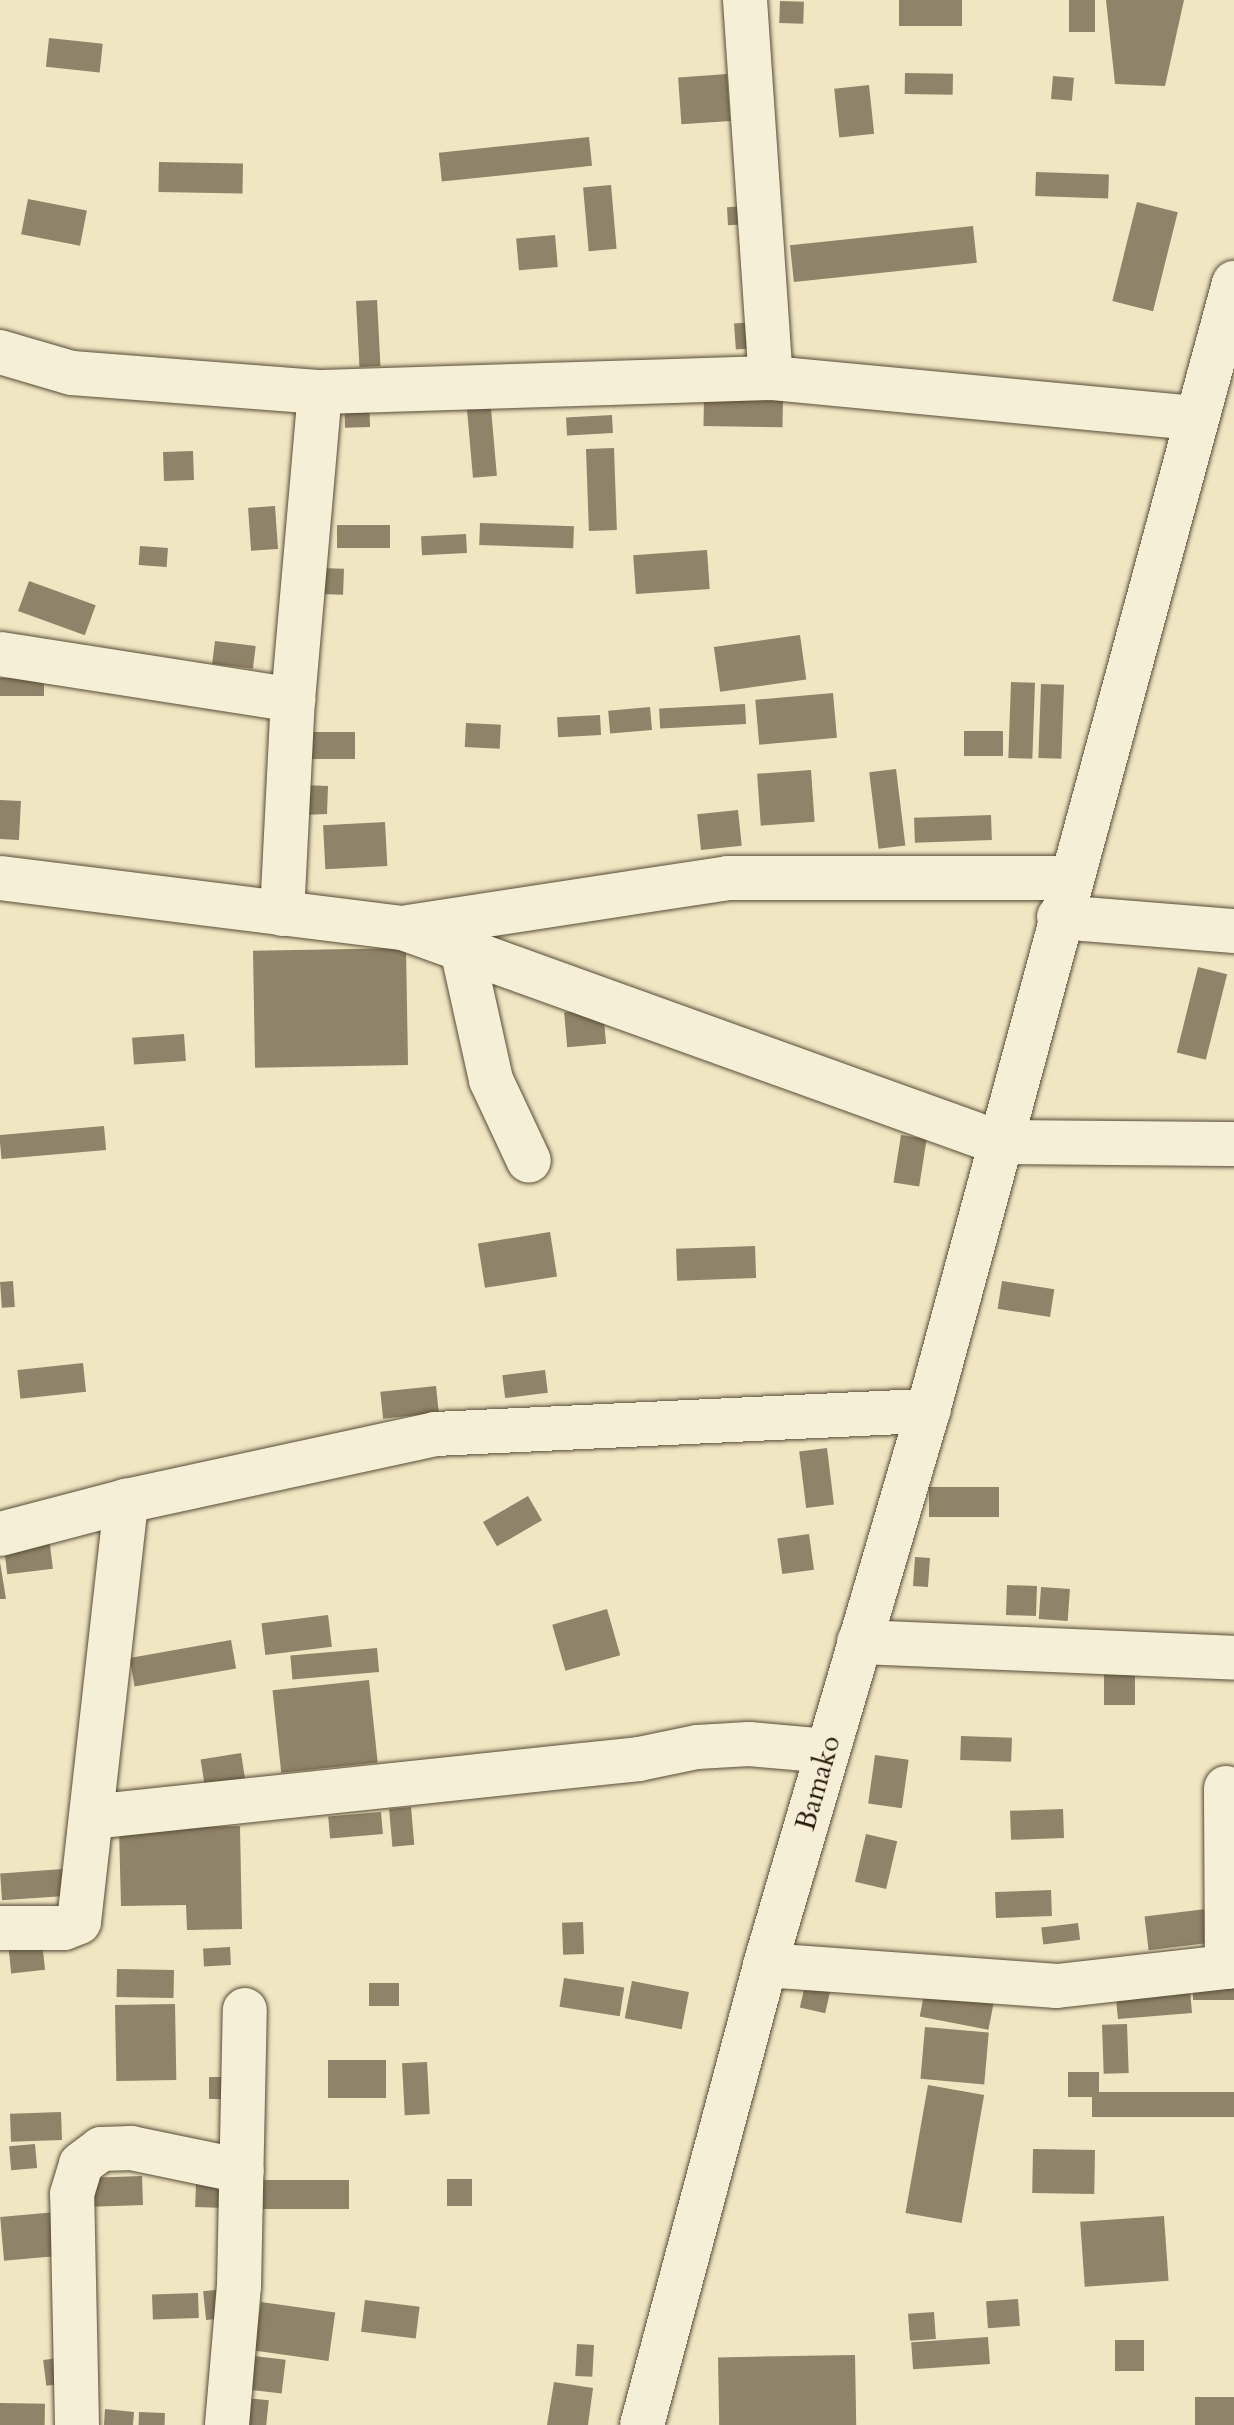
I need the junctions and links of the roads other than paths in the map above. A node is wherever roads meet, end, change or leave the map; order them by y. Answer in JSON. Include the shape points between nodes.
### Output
{"nodes":[{"id":1,"x":745,"y":0,"type":"edge"},
{"id":2,"x":1234,"y":283,"type":"edge"},
{"id":3,"x":0,"y":352,"type":"edge"},
{"id":4,"x":771,"y":378,"type":"junction"},
{"id":5,"x":320,"y":392,"type":"junction"},
{"id":6,"x":1196,"y":418,"type":"junction"},
{"id":7,"x":0,"y":654,"type":"edge"},
{"id":8,"x":293,"y":700,"type":"junction"},
{"id":9,"x":0,"y":878,"type":"edge"},
{"id":10,"x":1064,"y":898,"type":"junction"},
{"id":11,"x":282,"y":914,"type":"junction"},
{"id":12,"x":403,"y":928,"type":"junction"},
{"id":13,"x":1234,"y":931,"type":"edge"},
{"id":14,"x":462,"y":949,"type":"junction"},
{"id":15,"x":997,"y":1142,"type":"junction"},
{"id":16,"x":1234,"y":1144,"type":"edge"},
{"id":17,"x":529,"y":1161,"type":"dead end"},
{"id":18,"x":928,"y":1411,"type":"junction"},
{"id":19,"x":126,"y":1501,"type":"junction"},
{"id":20,"x":0,"y":1534,"type":"edge"},
{"id":21,"x":859,"y":1642,"type":"junction"},
{"id":22,"x":1234,"y":1658,"type":"edge"},
{"id":23,"x":827,"y":1751,"type":"junction"},
{"id":24,"x":1226,"y":1788,"type":"dead end"},
{"id":25,"x":91,"y":1817,"type":"junction"},
{"id":26,"x":0,"y":1928,"type":"edge"},
{"id":27,"x":765,"y":1965,"type":"junction"},
{"id":28,"x":1231,"y":1967,"type":"edge"},
{"id":29,"x":245,"y":2010,"type":"dead end"},
{"id":30,"x":242,"y":2171,"type":"junction"},
{"id":31,"x":77,"y":2425,"type":"edge"},
{"id":32,"x":227,"y":2425,"type":"edge"},
{"id":33,"x":642,"y":2425,"type":"edge"}],
"edges":[{"from":1,"to":4,"type":"street"},
{"from":2,"to":6,"type":"street","name":"Bamako"},
{"from":3,"to":5,"type":"street","via":[[72,373]]},
{"from":4,"to":5,"type":"street"},
{"from":4,"to":6,"type":"street"},
{"from":5,"to":8,"type":"street"},
{"from":6,"to":10,"type":"street","name":"Bamako"},
{"from":7,"to":8,"type":"street"},
{"from":8,"to":11,"type":"street"},
{"from":9,"to":11,"type":"street"},
{"from":10,"to":12,"type":"street","via":[[727,878]]},
{"from":10,"to":13,"type":"street"},
{"from":10,"to":15,"type":"street","name":"Bamako"},
{"from":11,"to":12,"type":"street"},
{"from":12,"to":14,"type":"street"},
{"from":14,"to":15,"type":"street"},
{"from":14,"to":17,"type":"street","via":[[491,1080]]},
{"from":15,"to":16,"type":"street"},
{"from":15,"to":18,"type":"street","name":"Bamako"},
{"from":18,"to":19,"type":"street","via":[[435,1434]]},
{"from":18,"to":21,"type":"street","name":"Bamako"},
{"from":19,"to":20,"type":"street"},
{"from":19,"to":25,"type":"street"},
{"from":21,"to":22,"type":"street"},
{"from":21,"to":23,"type":"street","name":"Bamako"},
{"from":23,"to":25,"type":"street","via":[[749,1744],[697,1747],[639,1759]]},
{"from":23,"to":27,"type":"street","name":"Bamako"},
{"from":24,"to":28,"type":"street"},
{"from":25,"to":26,"type":"street","via":[[79,1922],[64,1928]]},
{"from":27,"to":28,"type":"street","via":[[1057,1986]]},
{"from":27,"to":33,"type":"street","name":"Bamako"},
{"from":29,"to":30,"type":"street"},
{"from":30,"to":31,"type":"street","via":[[131,2148],[101,2149],[81,2164],[72,2194]]},
{"from":30,"to":32,"type":"street"}]}
